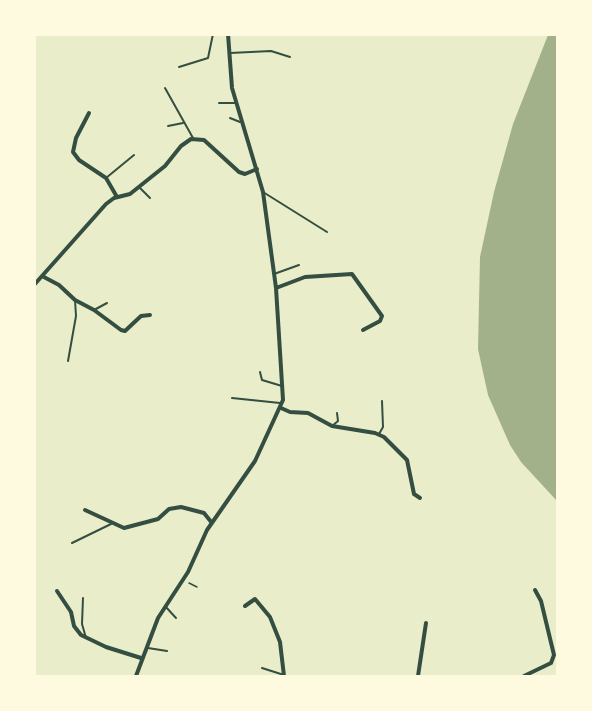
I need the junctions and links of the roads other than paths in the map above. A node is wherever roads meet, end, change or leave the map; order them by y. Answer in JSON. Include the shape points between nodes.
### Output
{"nodes":[{"id":1,"x":213,"y":34,"type":"edge"},
{"id":2,"x":228,"y":34,"type":"edge"},
{"id":3,"x":230,"y":53,"type":"junction"},
{"id":4,"x":290,"y":57,"type":"dead end"},
{"id":5,"x":179,"y":67,"type":"dead end"},
{"id":6,"x":165,"y":88,"type":"dead end"},
{"id":7,"x":219,"y":103,"type":"dead end"},
{"id":8,"x":236,"y":103,"type":"junction"},
{"id":9,"x":89,"y":112,"type":"dead end"},
{"id":10,"x":230,"y":118,"type":"dead end"},
{"id":11,"x":183,"y":123,"type":"junction"},
{"id":12,"x":243,"y":123,"type":"junction"},
{"id":13,"x":168,"y":126,"type":"dead end"},
{"id":14,"x":193,"y":138,"type":"junction"},
{"id":15,"x":134,"y":155,"type":"dead end"},
{"id":16,"x":257,"y":169,"type":"junction"},
{"id":17,"x":106,"y":178,"type":"junction"},
{"id":18,"x":139,"y":187,"type":"junction"},
{"id":19,"x":263,"y":192,"type":"junction"},
{"id":20,"x":117,"y":197,"type":"junction"},
{"id":21,"x":150,"y":198,"type":"dead end"},
{"id":22,"x":327,"y":232,"type":"dead end"},
{"id":23,"x":299,"y":265,"type":"dead end"},
{"id":24,"x":274,"y":274,"type":"junction"},
{"id":25,"x":42,"y":276,"type":"junction"},
{"id":26,"x":34,"y":285,"type":"edge"},
{"id":27,"x":276,"y":288,"type":"junction"},
{"id":28,"x":75,"y":300,"type":"junction"},
{"id":29,"x":107,"y":303,"type":"dead end"},
{"id":30,"x":94,"y":310,"type":"junction"},
{"id":31,"x":150,"y":315,"type":"dead end"},
{"id":32,"x":363,"y":330,"type":"dead end"},
{"id":33,"x":68,"y":361,"type":"dead end"},
{"id":34,"x":260,"y":372,"type":"dead end"},
{"id":35,"x":282,"y":386,"type":"junction"},
{"id":36,"x":232,"y":398,"type":"dead end"},
{"id":37,"x":382,"y":401,"type":"dead end"},
{"id":38,"x":282,"y":406,"type":"junction"},
{"id":39,"x":337,"y":413,"type":"dead end"},
{"id":40,"x":332,"y":426,"type":"junction"},
{"id":41,"x":379,"y":434,"type":"junction"},
{"id":42,"x":420,"y":498,"type":"dead end"},
{"id":43,"x":85,"y":510,"type":"dead end"},
{"id":44,"x":114,"y":523,"type":"junction"},
{"id":45,"x":212,"y":523,"type":"junction"},
{"id":46,"x":72,"y":543,"type":"dead end"},
{"id":47,"x":535,"y":590,"type":"dead end"},
{"id":48,"x":57,"y":591,"type":"dead end"},
{"id":49,"x":83,"y":598,"type":"dead end"},
{"id":50,"x":165,"y":606,"type":"junction"},
{"id":51,"x":244,"y":606,"type":"dead end"},
{"id":52,"x":176,"y":618,"type":"dead end"},
{"id":53,"x":426,"y":623,"type":"dead end"},
{"id":54,"x":86,"y":638,"type":"junction"},
{"id":55,"x":146,"y":648,"type":"junction"},
{"id":56,"x":167,"y":651,"type":"dead end"},
{"id":57,"x":141,"y":658,"type":"junction"},
{"id":58,"x":262,"y":668,"type":"dead end"},
{"id":59,"x":136,"y":676,"type":"edge"},
{"id":60,"x":284,"y":676,"type":"edge"},
{"id":61,"x":418,"y":676,"type":"edge"},
{"id":62,"x":524,"y":676,"type":"edge"}],
"edges":[{"from":1,"to":5,"type":"lane","via":[[208,58]]},
{"from":2,"to":3,"type":"street"},
{"from":3,"to":4,"type":"lane","via":[[271,51]]},
{"from":3,"to":8,"type":"street"},
{"from":6,"to":11,"type":"lane"},
{"from":7,"to":8,"type":"lane"},
{"from":8,"to":12,"type":"street"},
{"from":9,"to":17,"type":"street","via":[[73,152]]},
{"from":10,"to":12,"type":"lane"},
{"from":11,"to":13,"type":"lane"},
{"from":11,"to":14,"type":"lane"},
{"from":12,"to":16,"type":"street"},
{"from":14,"to":16,"type":"street","via":[[204,140],[239,172]]},
{"from":14,"to":18,"type":"street"},
{"from":15,"to":17,"type":"lane"},
{"from":16,"to":19,"type":"street"},
{"from":17,"to":20,"type":"street"},
{"from":18,"to":20,"type":"street"},
{"from":18,"to":21,"type":"lane"},
{"from":19,"to":22,"type":"lane"},
{"from":19,"to":24,"type":"street"},
{"from":20,"to":25,"type":"street","via":[[106,204]]},
{"from":23,"to":24,"type":"lane"},
{"from":24,"to":27,"type":"street"},
{"from":25,"to":26,"type":"street"},
{"from":25,"to":28,"type":"street"},
{"from":27,"to":32,"type":"street","via":[[305,277],[349,273],[382,316]]},
{"from":27,"to":35,"type":"street"},
{"from":28,"to":30,"type":"street"},
{"from":28,"to":33,"type":"lane"},
{"from":29,"to":30,"type":"lane"},
{"from":30,"to":31,"type":"street","via":[[123,331],[141,316]]},
{"from":34,"to":35,"type":"lane","via":[[262,380]]},
{"from":35,"to":38,"type":"street"},
{"from":36,"to":38,"type":"lane"},
{"from":37,"to":41,"type":"lane","via":[[383,427]]},
{"from":38,"to":40,"type":"street","via":[[308,413]]},
{"from":38,"to":45,"type":"street","via":[[249,470]]},
{"from":39,"to":40,"type":"lane","via":[[338,421]]},
{"from":40,"to":41,"type":"street"},
{"from":41,"to":42,"type":"street","via":[[407,460],[414,494]]},
{"from":43,"to":44,"type":"street"},
{"from":44,"to":45,"type":"street","via":[[128,527],[158,519],[181,507],[204,513]]},
{"from":44,"to":46,"type":"lane"},
{"from":45,"to":50,"type":"street"},
{"from":47,"to":62,"type":"street","via":[[542,601],[554,655],[550,663]]},
{"from":48,"to":54,"type":"street","via":[[71,612],[74,626]]},
{"from":49,"to":54,"type":"lane"},
{"from":50,"to":52,"type":"lane"},
{"from":50,"to":55,"type":"street"},
{"from":51,"to":60,"type":"street","via":[[255,599],[270,617],[280,642]]},
{"from":53,"to":61,"type":"street"},
{"from":54,"to":57,"type":"street"},
{"from":55,"to":56,"type":"lane"},
{"from":55,"to":57,"type":"street"},
{"from":57,"to":59,"type":"street"},
{"from":58,"to":60,"type":"lane"}]}
